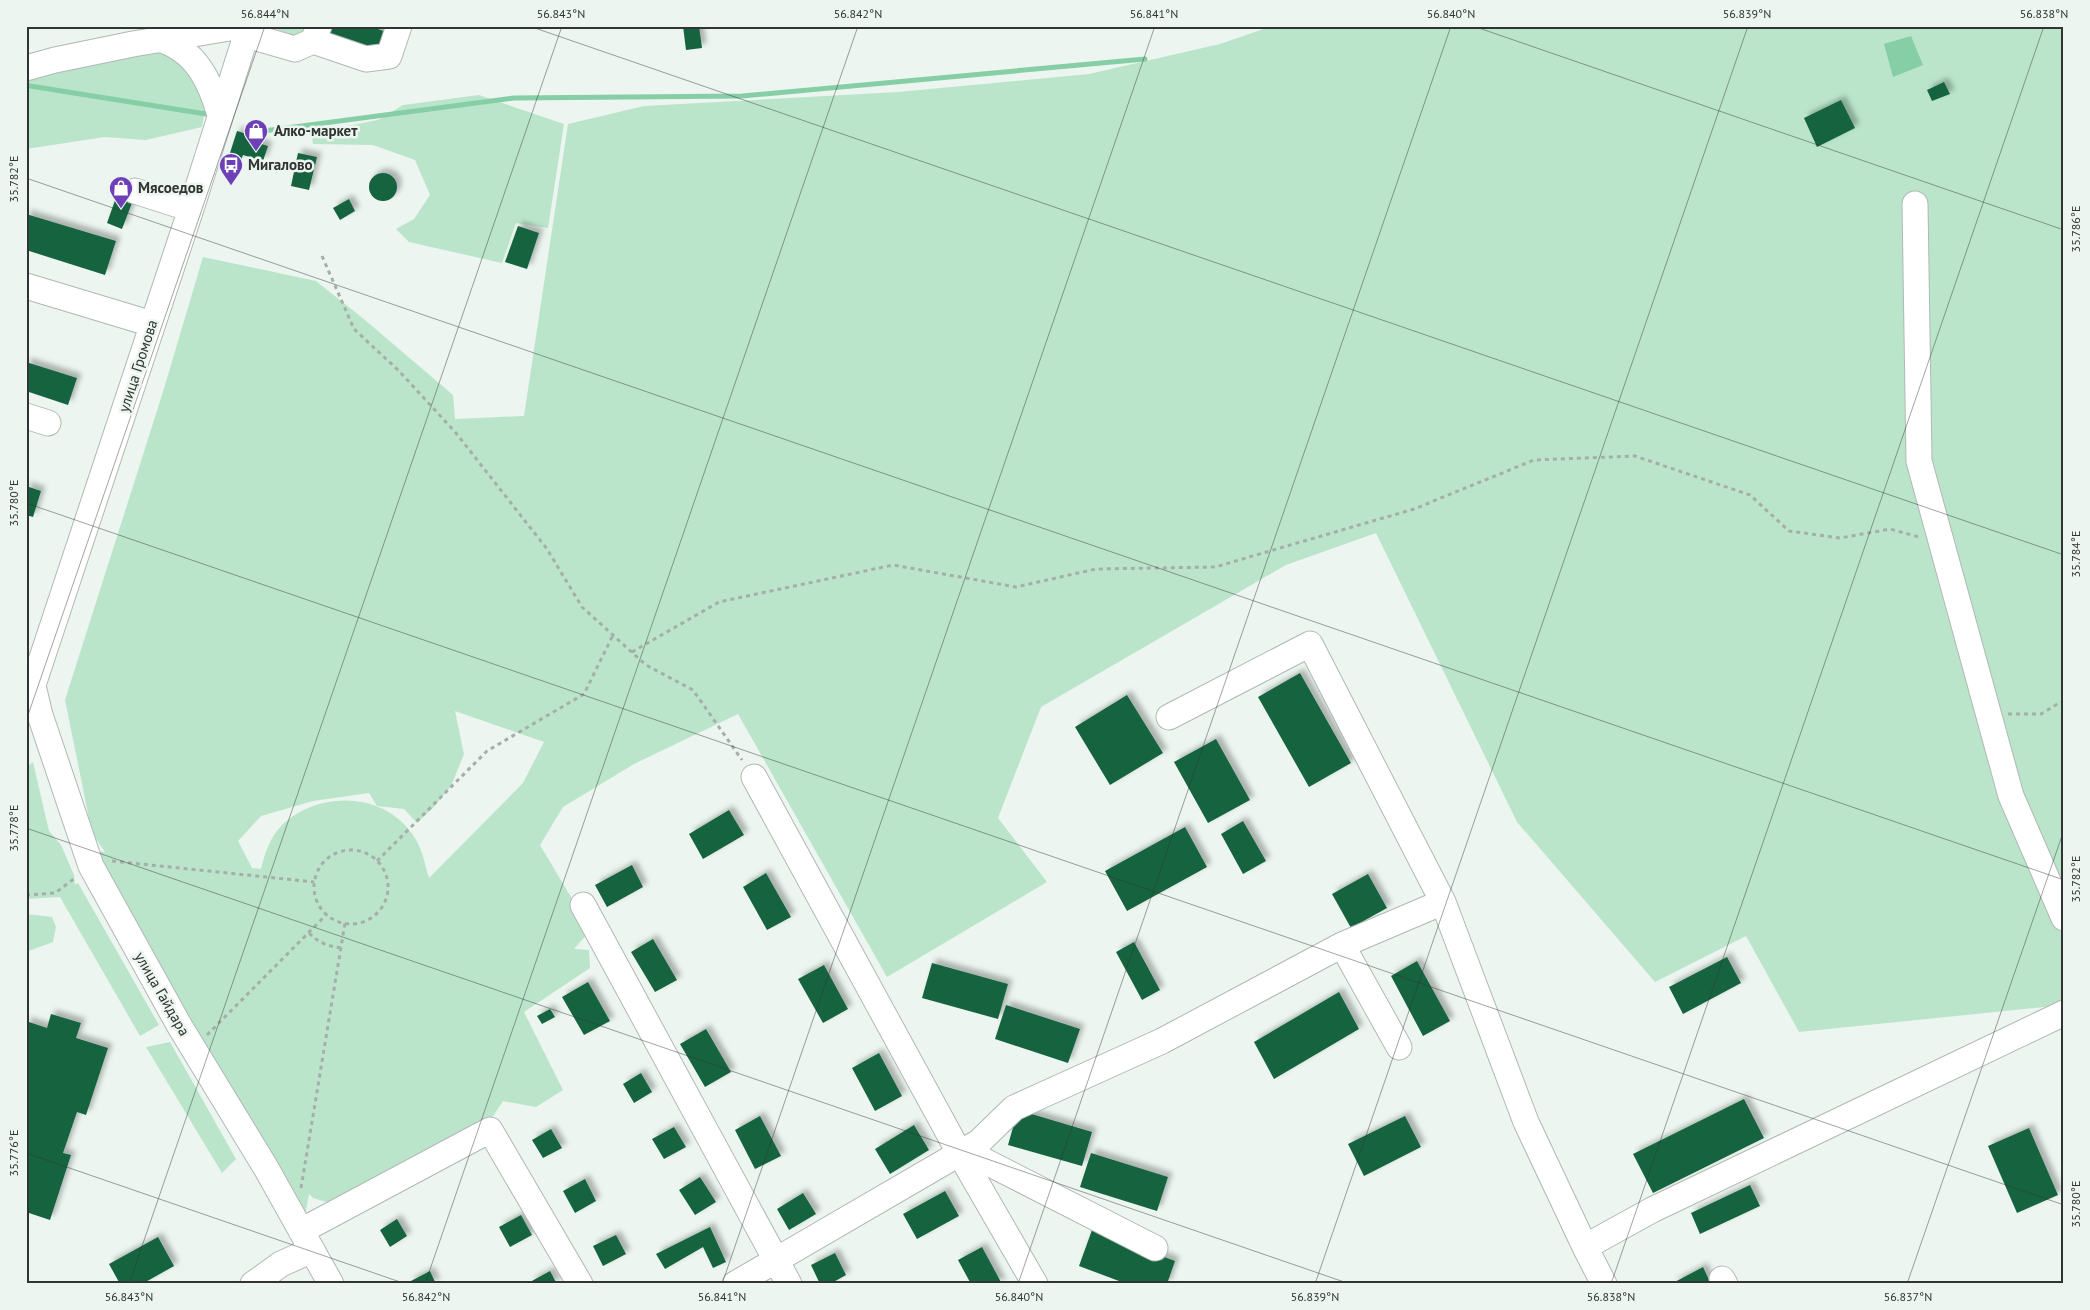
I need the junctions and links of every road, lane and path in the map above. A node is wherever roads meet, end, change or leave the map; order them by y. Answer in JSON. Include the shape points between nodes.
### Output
{"nodes":[{"id":1,"x":189,"y":26,"type":"edge"},
{"id":2,"x":399,"y":26,"type":"edge"},
{"id":3,"x":246,"y":29,"type":"edge"},
{"id":4,"x":316,"y":34,"type":"edge"},
{"id":5,"x":163,"y":39,"type":"junction"},
{"id":6,"x":26,"y":68,"type":"edge"},
{"id":7,"x":220,"y":115,"type":"junction"},
{"id":8,"x":135,"y":191,"type":"dead end"},
{"id":9,"x":1915,"y":204,"type":"dead end"},
{"id":10,"x":191,"y":209,"type":"junction"},
{"id":11,"x":322,"y":256,"type":"dead end"},
{"id":12,"x":26,"y":286,"type":"edge"},
{"id":13,"x":152,"y":324,"type":"junction"},
{"id":14,"x":1942,"y":544,"type":"junction"},
{"id":15,"x":613,"y":635,"type":"junction"},
{"id":16,"x":632,"y":652,"type":"junction"},
{"id":17,"x":28,"y":692,"type":"edge"},
{"id":18,"x":2064,"y":702,"type":"edge"},
{"id":19,"x":1989,"y":714,"type":"junction"},
{"id":20,"x":1170,"y":717,"type":"dead end"},
{"id":21,"x":28,"y":750,"type":"dead end"},
{"id":22,"x":26,"y":756,"type":"edge"},
{"id":23,"x":754,"y":777,"type":"joint"},
{"id":24,"x":377,"y":861,"type":"junction"},
{"id":25,"x":91,"y":866,"type":"junction"},
{"id":26,"x":314,"y":882,"type":"junction"},
{"id":27,"x":26,"y":895,"type":"edge"},
{"id":28,"x":1443,"y":902,"type":"junction"},
{"id":29,"x":583,"y":905,"type":"dead end"},
{"id":30,"x":326,"y":914,"type":"junction"},
{"id":31,"x":2064,"y":918,"type":"edge"},
{"id":32,"x":345,"y":923,"type":"junction"},
{"id":33,"x":309,"y":933,"type":"junction"},
{"id":34,"x":1342,"y":945,"type":"junction"},
{"id":35,"x":341,"y":948,"type":"junction"},
{"id":36,"x":2064,"y":1013,"type":"edge"},
{"id":37,"x":1399,"y":1047,"type":"dead end"},
{"id":38,"x":194,"y":1048,"type":"junction"},
{"id":39,"x":963,"y":1152,"type":"junction"},
{"id":40,"x":303,"y":1234,"type":"junction"},
{"id":41,"x":1155,"y":1248,"type":"dead end"},
{"id":42,"x":1585,"y":1248,"type":"junction"},
{"id":43,"x":777,"y":1260,"type":"junction"},
{"id":44,"x":253,"y":1284,"type":"edge"},
{"id":45,"x":331,"y":1284,"type":"edge"},
{"id":46,"x":580,"y":1284,"type":"edge"},
{"id":47,"x":735,"y":1284,"type":"edge"},
{"id":48,"x":789,"y":1284,"type":"edge"},
{"id":49,"x":1035,"y":1284,"type":"edge"},
{"id":50,"x":1604,"y":1284,"type":"edge"}],
"edges":[{"from":1,"to":5,"type":"street"},
{"from":2,"to":4,"type":"street","via":[[389,56],[366,59]]},
{"from":3,"to":4,"type":"street","via":[[295,49]]},
{"from":3,"to":5,"type":"street"},
{"from":3,"to":7,"type":"street","name":"улица Громова"},
{"from":5,"to":6,"type":"street"},
{"from":5,"to":7,"type":"street","via":[[180,48],[198,65],[211,86]]},
{"from":7,"to":10,"type":"street","name":"улица Громова"},
{"from":8,"to":10,"type":"street"},
{"from":9,"to":14,"type":"street","via":[[1919,461]]},
{"from":10,"to":13,"type":"street","name":"улица Громова"},
{"from":11,"to":15,"type":"path","via":[[354,329],[399,371],[456,433],[547,549],[582,607]]},
{"from":12,"to":13,"type":"street"},
{"from":13,"to":17,"type":"street","name":"улица Громова"},
{"from":14,"to":16,"type":"path","via":[[1890,529],[1840,538],[1789,531],[1750,496],[1635,456],[1534,460],[1414,509],[1215,567],[1096,569],[1016,587],[893,565],[719,602]]},
{"from":14,"to":19,"type":"street"},
{"from":15,"to":16,"type":"path"},
{"from":15,"to":24,"type":"path","via":[[584,694],[487,751]]},
{"from":16,"to":23,"type":"path","via":[[646,665],[693,690]]},
{"from":17,"to":25,"type":"street","name":"улица Гайдара","via":[[40,715]]},
{"from":18,"to":19,"type":"path","via":[[2041,714]]},
{"from":19,"to":31,"type":"street","via":[[2011,796]]},
{"from":20,"to":28,"type":"street","via":[[1310,644]]},
{"from":21,"to":22,"type":"path"},
{"from":23,"to":39,"type":"street"},
{"from":24,"to":26,"type":"path","via":[[359,850],[335,853],[325,860]]},
{"from":24,"to":32,"type":"path","via":[[388,886],[386,898],[372,917]]},
{"from":25,"to":26,"type":"path","via":[[104,860]]},
{"from":25,"to":27,"type":"path","via":[[55,893]]},
{"from":25,"to":38,"type":"street","name":"улица Гайдара"},
{"from":26,"to":30,"type":"path","via":[[314,894]]},
{"from":28,"to":34,"type":"street"},
{"from":28,"to":42,"type":"street","via":[[1526,1122]]},
{"from":29,"to":43,"type":"street"},
{"from":30,"to":32,"type":"path"},
{"from":30,"to":33,"type":"path"},
{"from":32,"to":35,"type":"path"},
{"from":33,"to":35,"type":"path","via":[[326,946]]},
{"from":33,"to":38,"type":"path"},
{"from":34,"to":37,"type":"street"},
{"from":34,"to":39,"type":"street","via":[[1162,1041],[1014,1108],[979,1142]]},
{"from":35,"to":40,"type":"path"},
{"from":36,"to":42,"type":"street","via":[[1652,1210]]},
{"from":38,"to":40,"type":"street","name":"улица Гайдара"},
{"from":39,"to":41,"type":"street"},
{"from":39,"to":43,"type":"street"},
{"from":39,"to":49,"type":"street"},
{"from":40,"to":44,"type":"street","via":[[281,1264]]},
{"from":40,"to":45,"type":"street","name":"улица Гайдара"},
{"from":40,"to":46,"type":"street","via":[[490,1130]]},
{"from":42,"to":50,"type":"street"},
{"from":43,"to":47,"type":"street"},
{"from":43,"to":48,"type":"street"}]}
